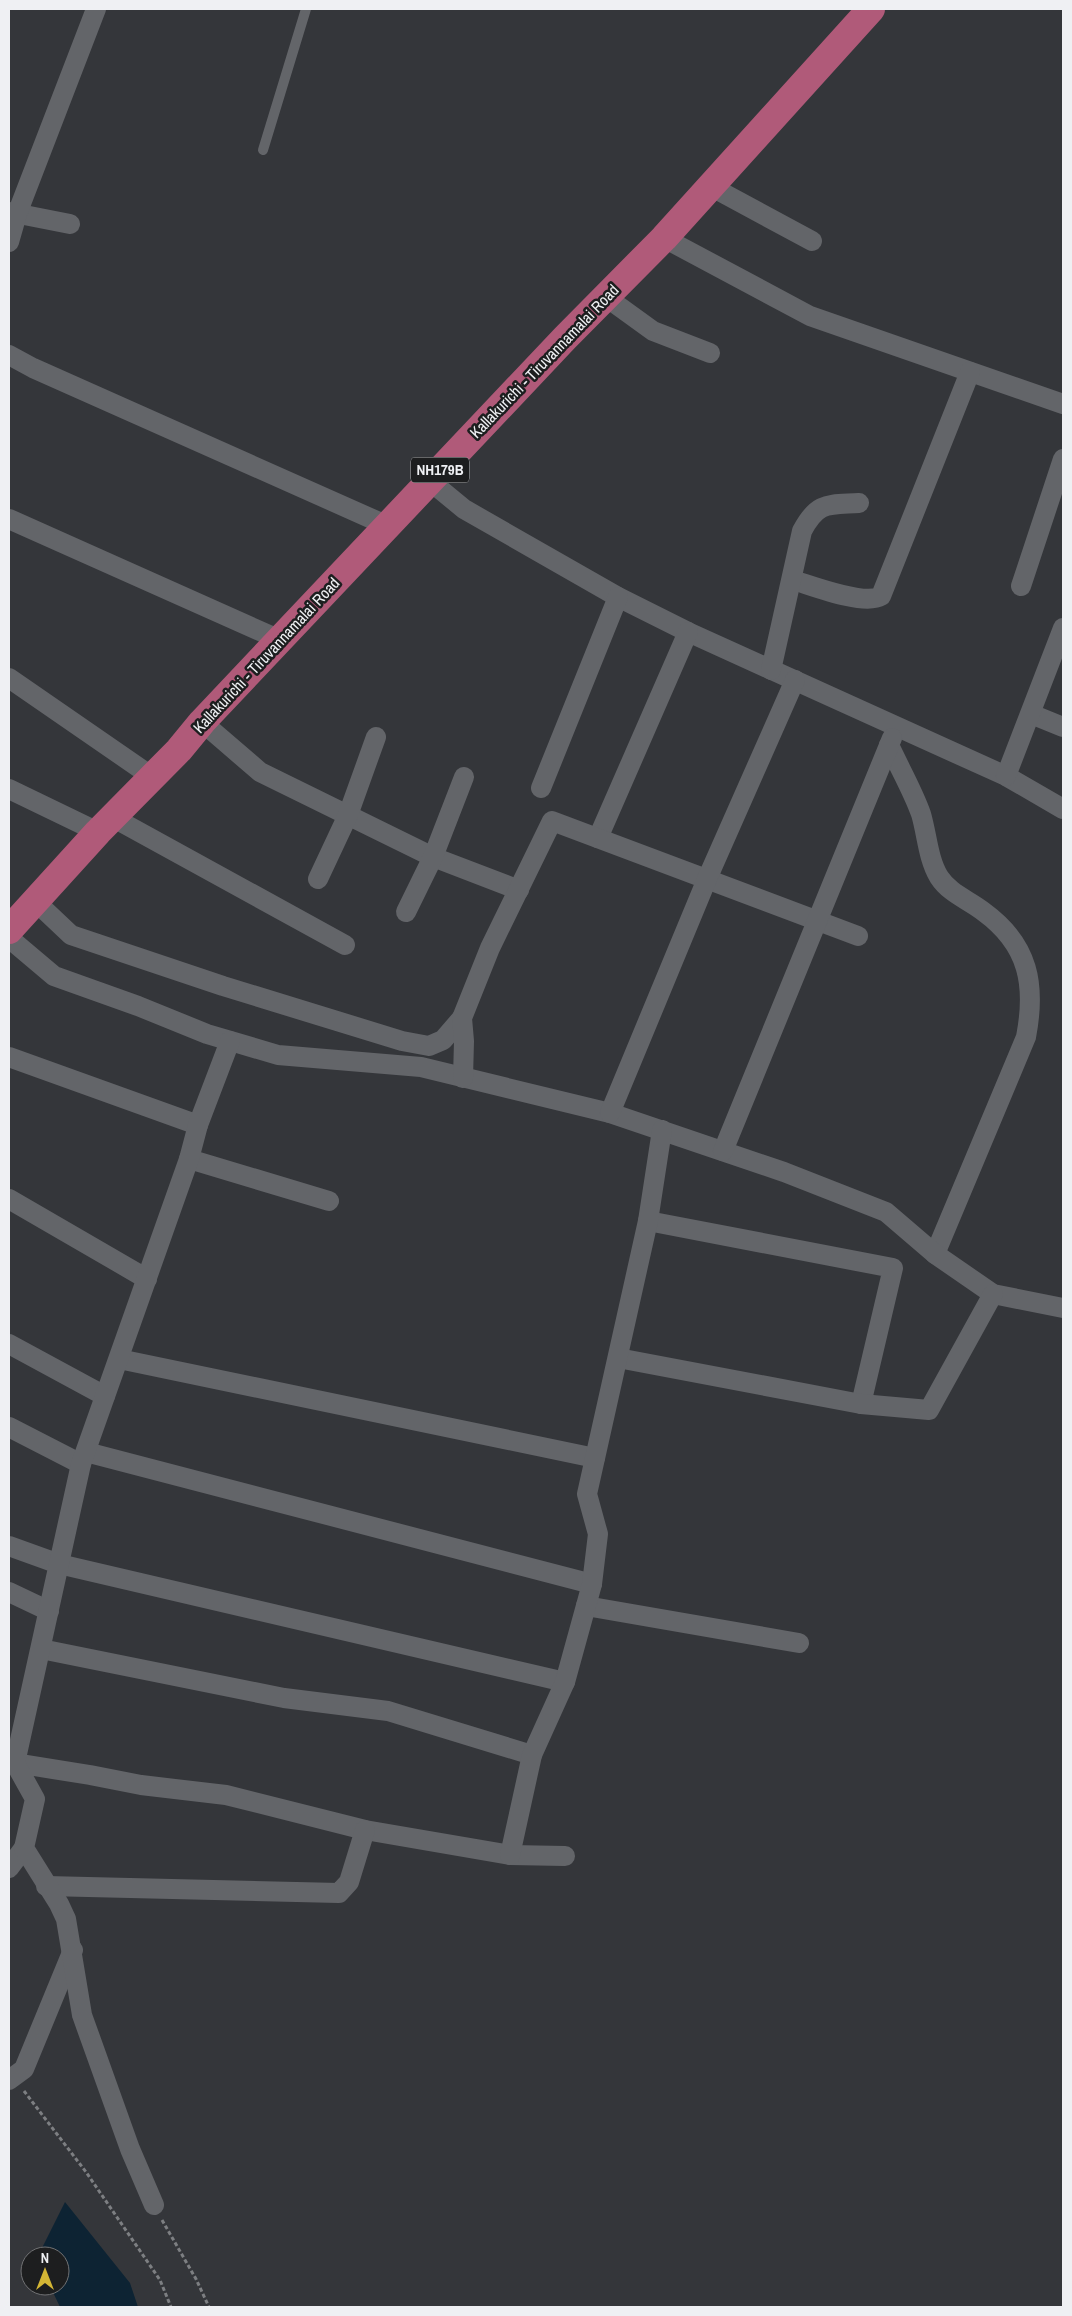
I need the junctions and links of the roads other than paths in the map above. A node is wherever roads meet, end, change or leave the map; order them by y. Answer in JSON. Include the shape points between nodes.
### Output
{"nodes":[{"id":1,"x":96,"y":9,"type":"edge"},
{"id":2,"x":306,"y":9,"type":"edge"},
{"id":3,"x":865,"y":10,"type":"edge"},
{"id":4,"x":263,"y":150,"type":"dead end"},
{"id":5,"x":710,"y":186,"type":"junction"},
{"id":6,"x":13,"y":213,"type":"edge"},
{"id":7,"x":70,"y":224,"type":"dead end"},
{"id":8,"x":664,"y":238,"type":"junction"},
{"id":9,"x":812,"y":241,"type":"dead end"},
{"id":10,"x":9,"y":242,"type":"edge"},
{"id":11,"x":606,"y":297,"type":"junction"},
{"id":12,"x":710,"y":353,"type":"dead end"},
{"id":13,"x":9,"y":355,"type":"edge"},
{"id":14,"x":970,"y":372,"type":"junction"},
{"id":15,"x":1063,"y":404,"type":"edge"},
{"id":16,"x":1063,"y":460,"type":"edge"},
{"id":17,"x":430,"y":481,"type":"junction"},
{"id":18,"x":859,"y":503,"type":"dead end"},
{"id":19,"x":9,"y":519,"type":"edge"},
{"id":20,"x":388,"y":526,"type":"junction"},
{"id":21,"x":793,"y":580,"type":"junction"},
{"id":22,"x":1021,"y":586,"type":"dead end"},
{"id":23,"x":618,"y":597,"type":"junction"},
{"id":24,"x":1063,"y":629,"type":"edge"},
{"id":25,"x":688,"y":632,"type":"junction"},
{"id":26,"x":280,"y":640,"type":"junction"},
{"id":27,"x":771,"y":670,"type":"junction"},
{"id":28,"x":9,"y":678,"type":"edge"},
{"id":29,"x":795,"y":680,"type":"junction"},
{"id":30,"x":1031,"y":714,"type":"junction"},
{"id":31,"x":202,"y":722,"type":"junction"},
{"id":32,"x":897,"y":725,"type":"junction"},
{"id":33,"x":1063,"y":727,"type":"edge"},
{"id":34,"x":376,"y":737,"type":"dead end"},
{"id":35,"x":889,"y":745,"type":"junction"},
{"id":36,"x":151,"y":776,"type":"junction"},
{"id":37,"x":1006,"y":776,"type":"junction"},
{"id":38,"x":464,"y":777,"type":"dead end"},
{"id":39,"x":541,"y":788,"type":"dead end"},
{"id":40,"x":9,"y":789,"type":"edge"},
{"id":41,"x":1063,"y":809,"type":"edge"},
{"id":42,"x":348,"y":815,"type":"junction"},
{"id":43,"x":105,"y":825,"type":"junction"},
{"id":44,"x":598,"y":838,"type":"junction"},
{"id":45,"x":433,"y":857,"type":"junction"},
{"id":46,"x":318,"y":879,"type":"dead end"},
{"id":47,"x":707,"y":880,"type":"junction"},
{"id":48,"x":519,"y":890,"type":"junction"},
{"id":49,"x":35,"y":901,"type":"junction"},
{"id":50,"x":406,"y":912,"type":"dead end"},
{"id":51,"x":817,"y":921,"type":"junction"},
{"id":52,"x":9,"y":930,"type":"edge"},
{"id":53,"x":858,"y":936,"type":"dead end"},
{"id":54,"x":9,"y":938,"type":"edge"},
{"id":55,"x":345,"y":945,"type":"dead end"},
{"id":56,"x":462,"y":1018,"type":"junction"},
{"id":57,"x":230,"y":1041,"type":"junction"},
{"id":58,"x":9,"y":1056,"type":"edge"},
{"id":59,"x":463,"y":1078,"type":"junction"},
{"id":60,"x":610,"y":1113,"type":"junction"},
{"id":61,"x":198,"y":1124,"type":"junction"},
{"id":62,"x":662,"y":1130,"type":"junction"},
{"id":63,"x":723,"y":1151,"type":"junction"},
{"id":64,"x":189,"y":1159,"type":"junction"},
{"id":65,"x":9,"y":1198,"type":"edge"},
{"id":66,"x":329,"y":1201,"type":"dead end"},
{"id":67,"x":648,"y":1221,"type":"junction"},
{"id":68,"x":936,"y":1254,"type":"junction"},
{"id":69,"x":147,"y":1279,"type":"junction"},
{"id":70,"x":992,"y":1294,"type":"junction"},
{"id":71,"x":1063,"y":1308,"type":"edge"},
{"id":72,"x":9,"y":1344,"type":"edge"},
{"id":73,"x":618,"y":1358,"type":"junction"},
{"id":74,"x":119,"y":1359,"type":"junction"},
{"id":75,"x":105,"y":1396,"type":"junction"},
{"id":76,"x":860,"y":1404,"type":"junction"},
{"id":77,"x":9,"y":1426,"type":"edge"},
{"id":78,"x":83,"y":1458,"type":"junction"},
{"id":79,"x":595,"y":1458,"type":"junction"},
{"id":80,"x":9,"y":1546,"type":"edge"},
{"id":81,"x":59,"y":1564,"type":"junction"},
{"id":82,"x":592,"y":1584,"type":"junction"},
{"id":83,"x":9,"y":1592,"type":"edge"},
{"id":84,"x":586,"y":1606,"type":"junction"},
{"id":85,"x":49,"y":1611,"type":"junction"},
{"id":86,"x":799,"y":1643,"type":"dead end"},
{"id":87,"x":41,"y":1649,"type":"junction"},
{"id":88,"x":565,"y":1682,"type":"junction"},
{"id":89,"x":532,"y":1755,"type":"junction"},
{"id":90,"x":12,"y":1763,"type":"edge"},
{"id":91,"x":365,"y":1830,"type":"junction"},
{"id":92,"x":24,"y":1848,"type":"junction"},
{"id":93,"x":510,"y":1855,"type":"junction"},
{"id":94,"x":565,"y":1856,"type":"dead end"},
{"id":95,"x":9,"y":1868,"type":"edge"},
{"id":96,"x":46,"y":1886,"type":"junction"},
{"id":97,"x":73,"y":1950,"type":"junction"},
{"id":98,"x":13,"y":2084,"type":"edge"},
{"id":99,"x":154,"y":2205,"type":"road end"}],
"edges":[{"from":1,"to":6,"type":"street"},
{"from":2,"to":4,"type":"lane"},
{"from":3,"to":5,"type":"highway","name":"Kallakurichi - Tiruvannamalai Road","number":"NH179B"},
{"from":5,"to":8,"type":"highway","name":"Kallakurichi - Tiruvannamalai Road","number":"NH179B"},
{"from":5,"to":9,"type":"street"},
{"from":6,"to":7,"type":"street"},
{"from":6,"to":10,"type":"street"},
{"from":8,"to":11,"type":"highway","name":"Kallakurichi - Tiruvannamalai Road","number":"NH179B"},
{"from":8,"to":14,"type":"street","via":[[810,316]]},
{"from":11,"to":12,"type":"street","via":[[653,331]]},
{"from":11,"to":17,"type":"highway","name":"Kallakurichi - Tiruvannamalai Road","number":"NH179B"},
{"from":13,"to":20,"type":"street"},
{"from":14,"to":15,"type":"street"},
{"from":14,"to":21,"type":"street","via":[[882,596],[864,599]]},
{"from":16,"to":22,"type":"street"},
{"from":17,"to":20,"type":"highway","name":"Kallakurichi - Tiruvannamalai Road","number":"NH179B"},
{"from":17,"to":23,"type":"street","via":[[464,509]]},
{"from":18,"to":21,"type":"street","via":[[818,508],[810,517],[802,531]]},
{"from":19,"to":26,"type":"street"},
{"from":20,"to":26,"type":"highway","name":"Kallakurichi - Tiruvannamalai Road","number":"NH179B"},
{"from":21,"to":27,"type":"street"},
{"from":23,"to":25,"type":"street"},
{"from":23,"to":39,"type":"street"},
{"from":24,"to":30,"type":"street"},
{"from":25,"to":27,"type":"street"},
{"from":25,"to":44,"type":"street"},
{"from":26,"to":31,"type":"highway","name":"Kallakurichi - Tiruvannamalai Road","number":"NH179B"},
{"from":27,"to":29,"type":"street"},
{"from":28,"to":36,"type":"street"},
{"from":29,"to":32,"type":"street"},
{"from":29,"to":47,"type":"street"},
{"from":30,"to":33,"type":"street"},
{"from":30,"to":37,"type":"street"},
{"from":31,"to":36,"type":"highway","name":"Kallakurichi - Tiruvannamalai Road","number":"NH179B","via":[[179,750]]},
{"from":31,"to":42,"type":"street","via":[[260,772]]},
{"from":32,"to":35,"type":"street"},
{"from":32,"to":37,"type":"street"},
{"from":34,"to":42,"type":"street"},
{"from":35,"to":51,"type":"street"},
{"from":35,"to":68,"type":"street","via":[[920,813],[938,875],[948,888],[1000,924],[1027,968],[1031,986],[1026,1037]]},
{"from":36,"to":43,"type":"highway","name":"Kallakurichi - Tiruvannamalai Road","number":"NH179B"},
{"from":37,"to":41,"type":"street"},
{"from":38,"to":45,"type":"street"},
{"from":40,"to":43,"type":"street"},
{"from":42,"to":45,"type":"street"},
{"from":42,"to":46,"type":"street"},
{"from":43,"to":49,"type":"highway","name":"Kallakurichi - Tiruvannamalai Road","number":"NH179B"},
{"from":43,"to":55,"type":"street"},
{"from":44,"to":47,"type":"street"},
{"from":44,"to":48,"type":"street","via":[[552,821]]},
{"from":45,"to":48,"type":"street"},
{"from":45,"to":50,"type":"street"},
{"from":47,"to":51,"type":"street"},
{"from":47,"to":60,"type":"street"},
{"from":48,"to":56,"type":"street","via":[[490,948]]},
{"from":49,"to":52,"type":"highway","name":"Kallakurichi - Tiruvannamalai Road","number":"NH179B"},
{"from":49,"to":56,"type":"street","via":[[71,936],[402,1041],[429,1046],[443,1040]]},
{"from":51,"to":53,"type":"street"},
{"from":51,"to":63,"type":"street"},
{"from":54,"to":57,"type":"street","via":[[54,976]]},
{"from":56,"to":59,"type":"street"},
{"from":57,"to":59,"type":"street","via":[[278,1055],[421,1067]]},
{"from":57,"to":61,"type":"street"},
{"from":58,"to":61,"type":"street"},
{"from":59,"to":60,"type":"street"},
{"from":60,"to":62,"type":"street"},
{"from":61,"to":64,"type":"street"},
{"from":62,"to":63,"type":"street"},
{"from":62,"to":67,"type":"street"},
{"from":63,"to":68,"type":"street","via":[[886,1212]]},
{"from":64,"to":66,"type":"street"},
{"from":64,"to":69,"type":"street"},
{"from":65,"to":69,"type":"street"},
{"from":67,"to":73,"type":"street"},
{"from":67,"to":76,"type":"street","via":[[893,1268]]},
{"from":68,"to":70,"type":"street"},
{"from":69,"to":74,"type":"street"},
{"from":70,"to":71,"type":"street"},
{"from":70,"to":76,"type":"street","via":[[929,1410]]},
{"from":72,"to":75,"type":"street"},
{"from":73,"to":76,"type":"street"},
{"from":73,"to":79,"type":"street"},
{"from":74,"to":75,"type":"street"},
{"from":74,"to":79,"type":"street"},
{"from":75,"to":78,"type":"street"},
{"from":77,"to":78,"type":"street"},
{"from":78,"to":81,"type":"street"},
{"from":78,"to":82,"type":"street"},
{"from":79,"to":82,"type":"street","via":[[587,1494],[598,1534]]},
{"from":80,"to":81,"type":"street"},
{"from":81,"to":85,"type":"street"},
{"from":81,"to":88,"type":"street"},
{"from":82,"to":84,"type":"street"},
{"from":83,"to":85,"type":"street"},
{"from":84,"to":86,"type":"street"},
{"from":84,"to":88,"type":"street"},
{"from":85,"to":87,"type":"street"},
{"from":87,"to":89,"type":"street","via":[[284,1698],[388,1711]]},
{"from":87,"to":90,"type":"street"},
{"from":88,"to":89,"type":"street"},
{"from":89,"to":93,"type":"street"},
{"from":90,"to":91,"type":"street","via":[[141,1785],[226,1795]]},
{"from":90,"to":92,"type":"street","via":[[35,1799]]},
{"from":91,"to":93,"type":"street"},
{"from":91,"to":96,"type":"street","via":[[349,1882],[339,1893]]},
{"from":92,"to":95,"type":"street"},
{"from":92,"to":96,"type":"street"},
{"from":93,"to":94,"type":"street"},
{"from":96,"to":97,"type":"street","via":[[66,1919]]},
{"from":97,"to":98,"type":"street","via":[[24,2069]]},
{"from":97,"to":99,"type":"street","via":[[82,2015],[130,2149]]}]}
